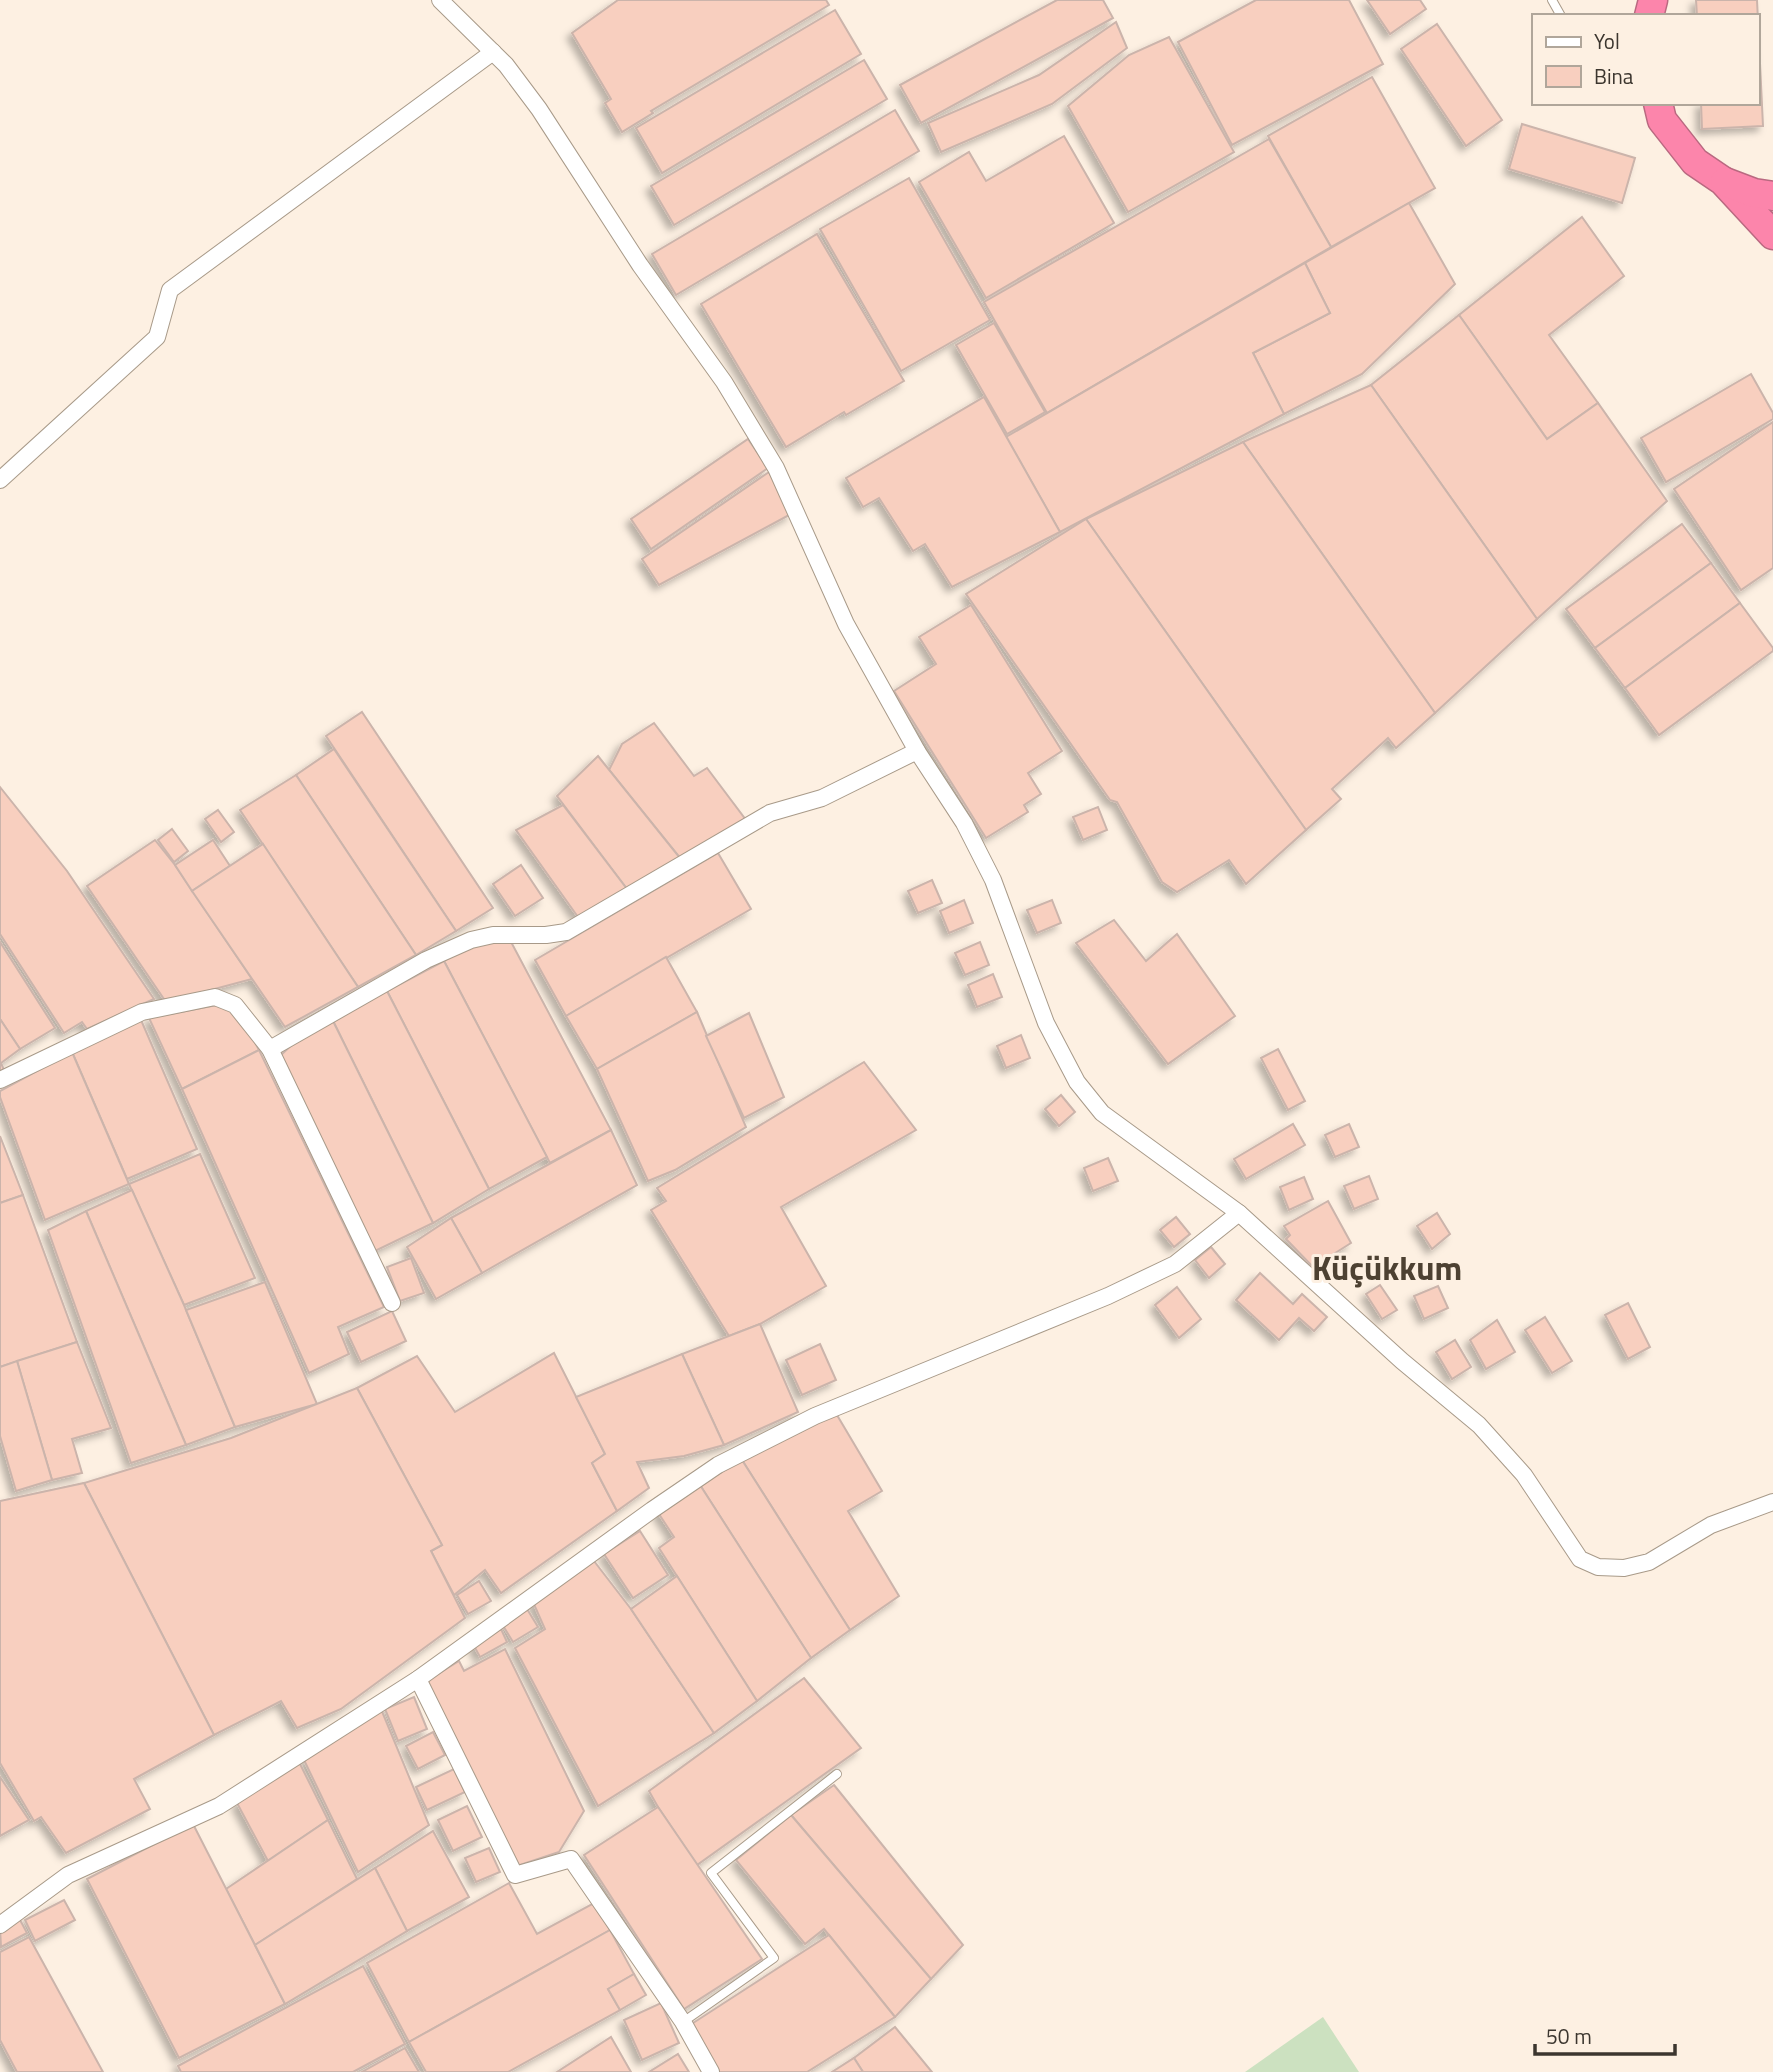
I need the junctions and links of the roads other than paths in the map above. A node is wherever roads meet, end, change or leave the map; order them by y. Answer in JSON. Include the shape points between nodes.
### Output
{"nodes":[{"id":1,"x":440,"y":0,"type":"edge"},
{"id":2,"x":493,"y":52,"type":"junction"},
{"id":3,"x":1657,"y":111,"type":"edge"},
{"id":4,"x":1723,"y":181,"type":"junction"},
{"id":5,"x":1773,"y":196,"type":"edge"},
{"id":6,"x":1773,"y":235,"type":"edge"},
{"id":7,"x":0,"y":480,"type":"edge"},
{"id":8,"x":917,"y":751,"type":"junction"},
{"id":9,"x":270,"y":1049,"type":"junction"},
{"id":10,"x":0,"y":1080,"type":"edge"},
{"id":11,"x":1239,"y":1213,"type":"junction"},
{"id":12,"x":392,"y":1303,"type":"dead end"},
{"id":13,"x":1773,"y":1502,"type":"edge"},
{"id":14,"x":418,"y":1679,"type":"junction"},
{"id":15,"x":837,"y":1773,"type":"dead end"},
{"id":16,"x":0,"y":1925,"type":"edge"},
{"id":17,"x":683,"y":2022,"type":"junction"},
{"id":18,"x":711,"y":2072,"type":"edge"}],
"edges":[{"from":1,"to":2,"type":"street"},
{"from":2,"to":7,"type":"street","via":[[170,290],[157,337]]},
{"from":2,"to":8,"type":"street","via":[[539,109],[776,468],[846,624]]},
{"from":3,"to":4,"type":"highway","via":[[1695,162]]},
{"from":4,"to":5,"type":"highway"},
{"from":4,"to":6,"type":"highway"},
{"from":8,"to":9,"type":"street","via":[[822,797],[770,813],[566,932],[471,940],[426,960]]},
{"from":8,"to":11,"type":"street","via":[[964,823],[993,880],[1046,1023],[1077,1082],[1102,1113]]},
{"from":9,"to":10,"type":"street","via":[[235,1004],[215,998],[142,1012]]},
{"from":9,"to":12,"type":"street"},
{"from":11,"to":13,"type":"street","via":[[1479,1425],[1524,1475],[1580,1559],[1598,1567],[1625,1568],[1649,1562],[1712,1525]]},
{"from":11,"to":14,"type":"street","via":[[1175,1264],[815,1416],[718,1465]]},
{"from":14,"to":16,"type":"street","via":[[219,1806],[68,1874]]},
{"from":14,"to":17,"type":"street","via":[[515,1875],[572,1859]]},
{"from":15,"to":17,"type":"lane","via":[[711,1873],[774,1958]]},
{"from":17,"to":18,"type":"street"}]}
